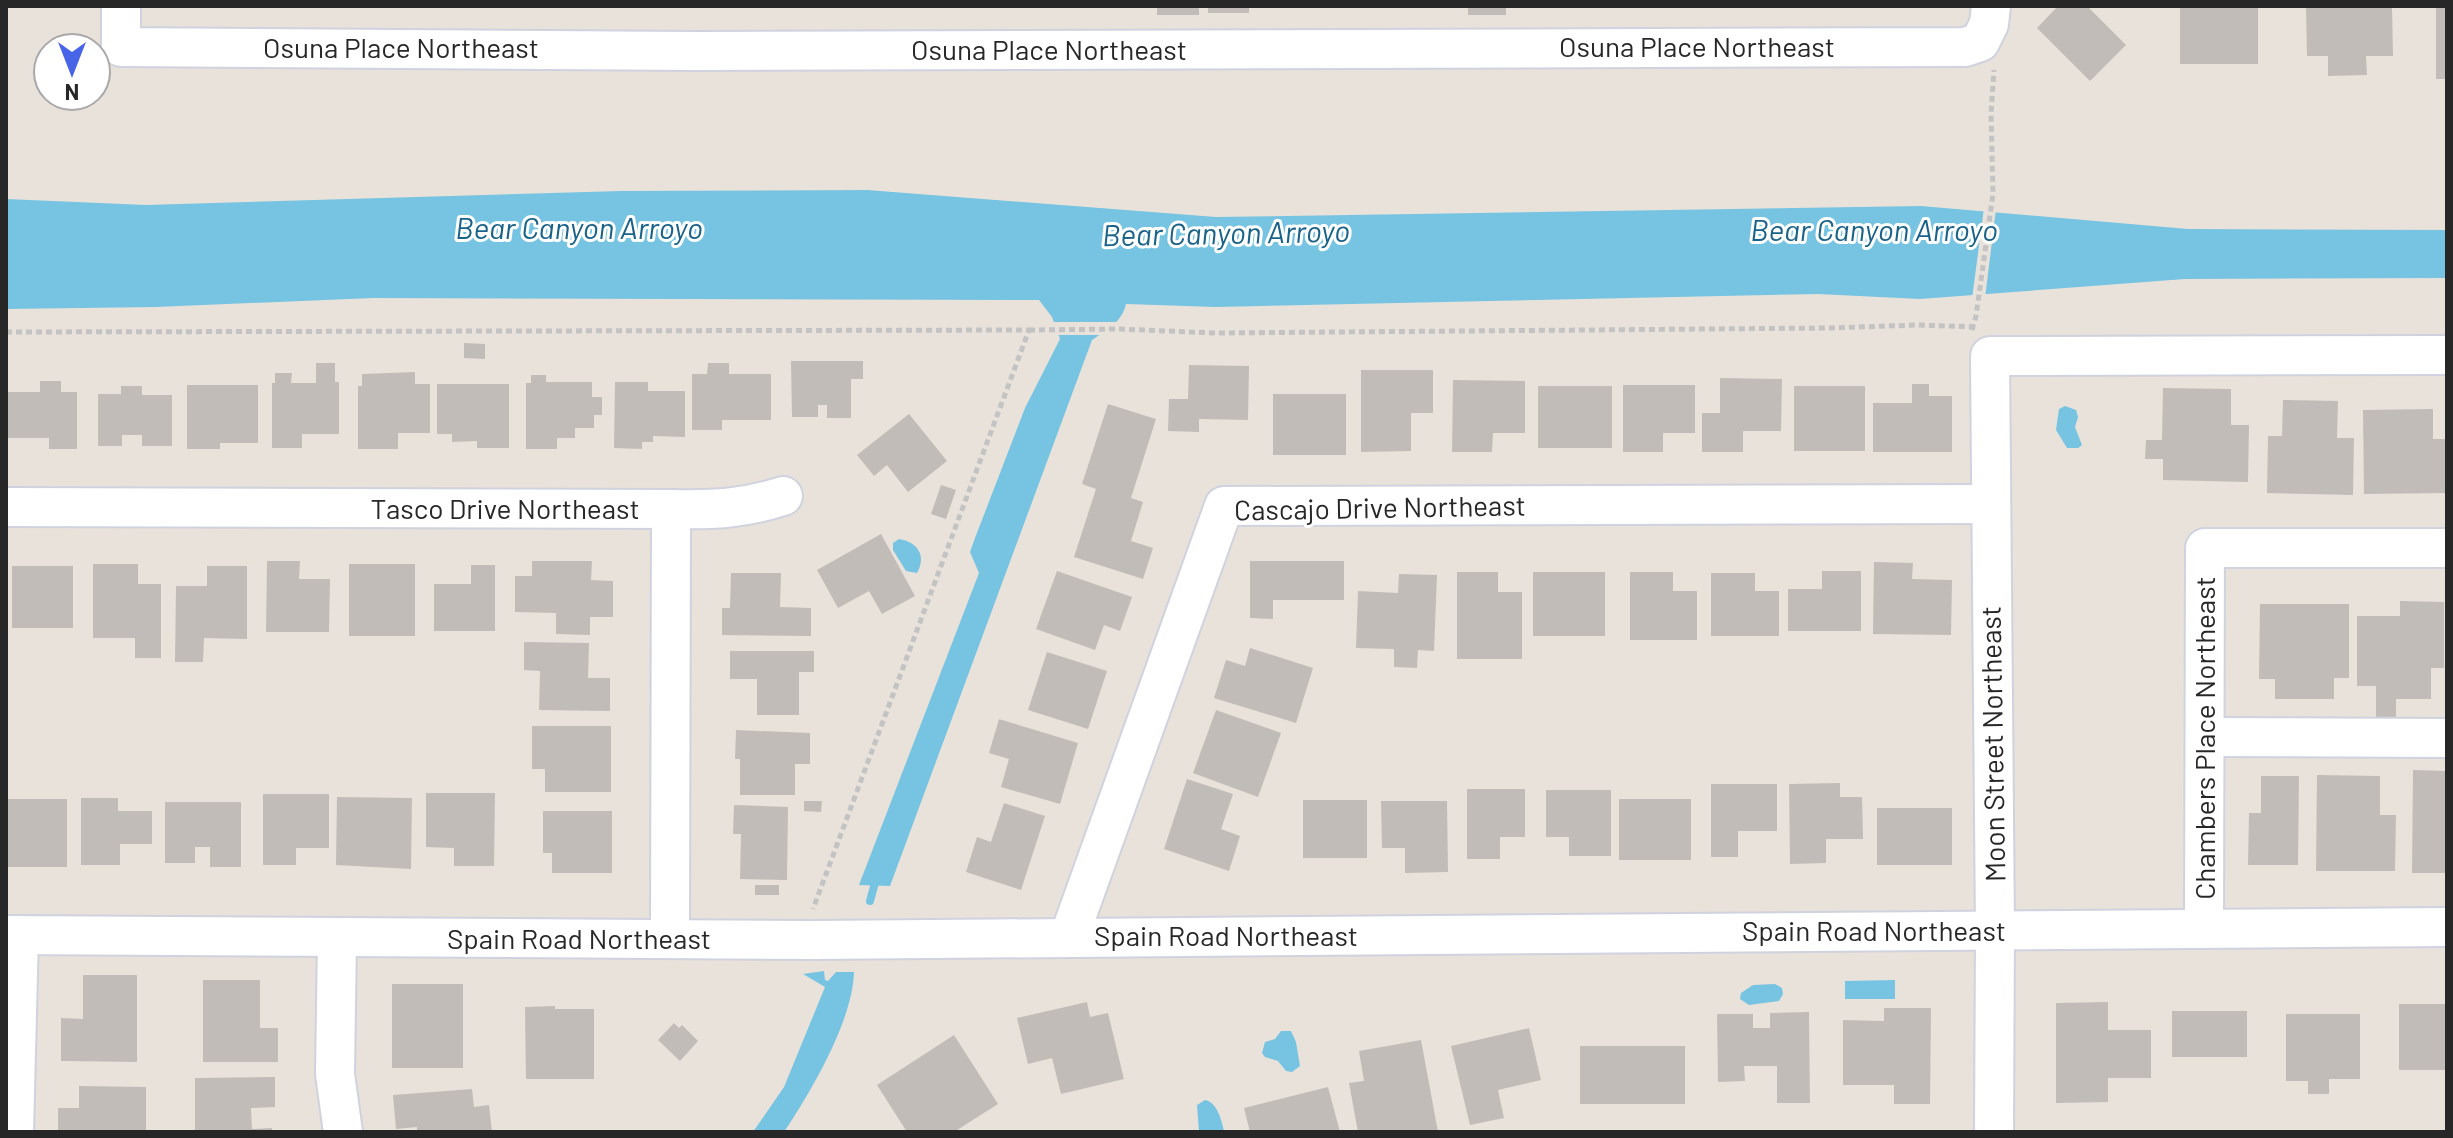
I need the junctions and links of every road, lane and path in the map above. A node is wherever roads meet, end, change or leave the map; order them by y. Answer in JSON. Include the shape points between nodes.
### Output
{"nodes":[{"id":1,"x":121,"y":6,"type":"edge"},
{"id":2,"x":1991,"y":6,"type":"edge"},
{"id":3,"x":1980,"y":42,"type":"junction"},
{"id":4,"x":1976,"y":316,"type":"dead end"},
{"id":5,"x":1029,"y":330,"type":"junction"},
{"id":6,"x":6,"y":332,"type":"edge"},
{"id":7,"x":1987,"y":341,"type":"junction"},
{"id":8,"x":2447,"y":355,"type":"edge"},
{"id":9,"x":783,"y":496,"type":"dead end"},
{"id":10,"x":1990,"y":504,"type":"junction"},
{"id":11,"x":6,"y":507,"type":"edge"},
{"id":12,"x":671,"y":509,"type":"junction"},
{"id":13,"x":2447,"y":548,"type":"edge"},
{"id":14,"x":2205,"y":737,"type":"junction"},
{"id":15,"x":2447,"y":738,"type":"edge"},
{"id":16,"x":2447,"y":927,"type":"edge"},
{"id":17,"x":2204,"y":929,"type":"junction"},
{"id":18,"x":1995,"y":931,"type":"junction"},
{"id":19,"x":13,"y":935,"type":"edge"},
{"id":20,"x":1069,"y":937,"type":"junction"},
{"id":21,"x":337,"y":938,"type":"junction"},
{"id":22,"x":670,"y":939,"type":"junction"},
{"id":23,"x":803,"y":940,"type":"junction"},
{"id":24,"x":14,"y":1132,"type":"edge"},
{"id":25,"x":343,"y":1132,"type":"edge"},
{"id":26,"x":1994,"y":1132,"type":"edge"}],
"edges":[{"from":1,"to":3,"type":"street","name":"Osuna Place Northeast","via":[[121,47],[757,51],[1965,47]]},
{"from":2,"to":3,"type":"street"},
{"from":3,"to":4,"type":"path","via":[[1995,63],[1993,194]]},
{"from":5,"to":6,"type":"path"},
{"from":5,"to":7,"type":"path","via":[[1215,333],[1917,325]]},
{"from":5,"to":23,"type":"path"},
{"from":7,"to":8,"type":"street"},
{"from":7,"to":10,"type":"street","name":"Moon Street Northeast"},
{"from":9,"to":12,"type":"street","via":[[716,511]]},
{"from":10,"to":18,"type":"street","name":"Moon Street Northeast"},
{"from":10,"to":20,"type":"street","name":"Cascajo Drive Northeast","via":[[1224,506]]},
{"from":11,"to":12,"type":"street","name":"Tasco Drive Northeast"},
{"from":12,"to":22,"type":"street","name":"Tasco Drive Northeast"},
{"from":13,"to":14,"type":"street","name":"Chambers Place Northeast","via":[[2205,548]]},
{"from":14,"to":15,"type":"street"},
{"from":14,"to":17,"type":"street","name":"Chambers Place Northeast"},
{"from":16,"to":17,"type":"street","name":"Spain Road Northeast"},
{"from":17,"to":18,"type":"street","name":"Spain Road Northeast"},
{"from":18,"to":20,"type":"street","name":"Spain Road Northeast"},
{"from":18,"to":26,"type":"street","name":"Moon Street Northeast"},
{"from":19,"to":21,"type":"street","name":"Spain Road Northeast"},
{"from":19,"to":24,"type":"street"},
{"from":20,"to":23,"type":"street","name":"Spain Road Northeast"},
{"from":21,"to":22,"type":"street","name":"Spain Road Northeast"},
{"from":21,"to":25,"type":"street","via":[[335,1074]]},
{"from":22,"to":23,"type":"street","name":"Spain Road Northeast"}]}
